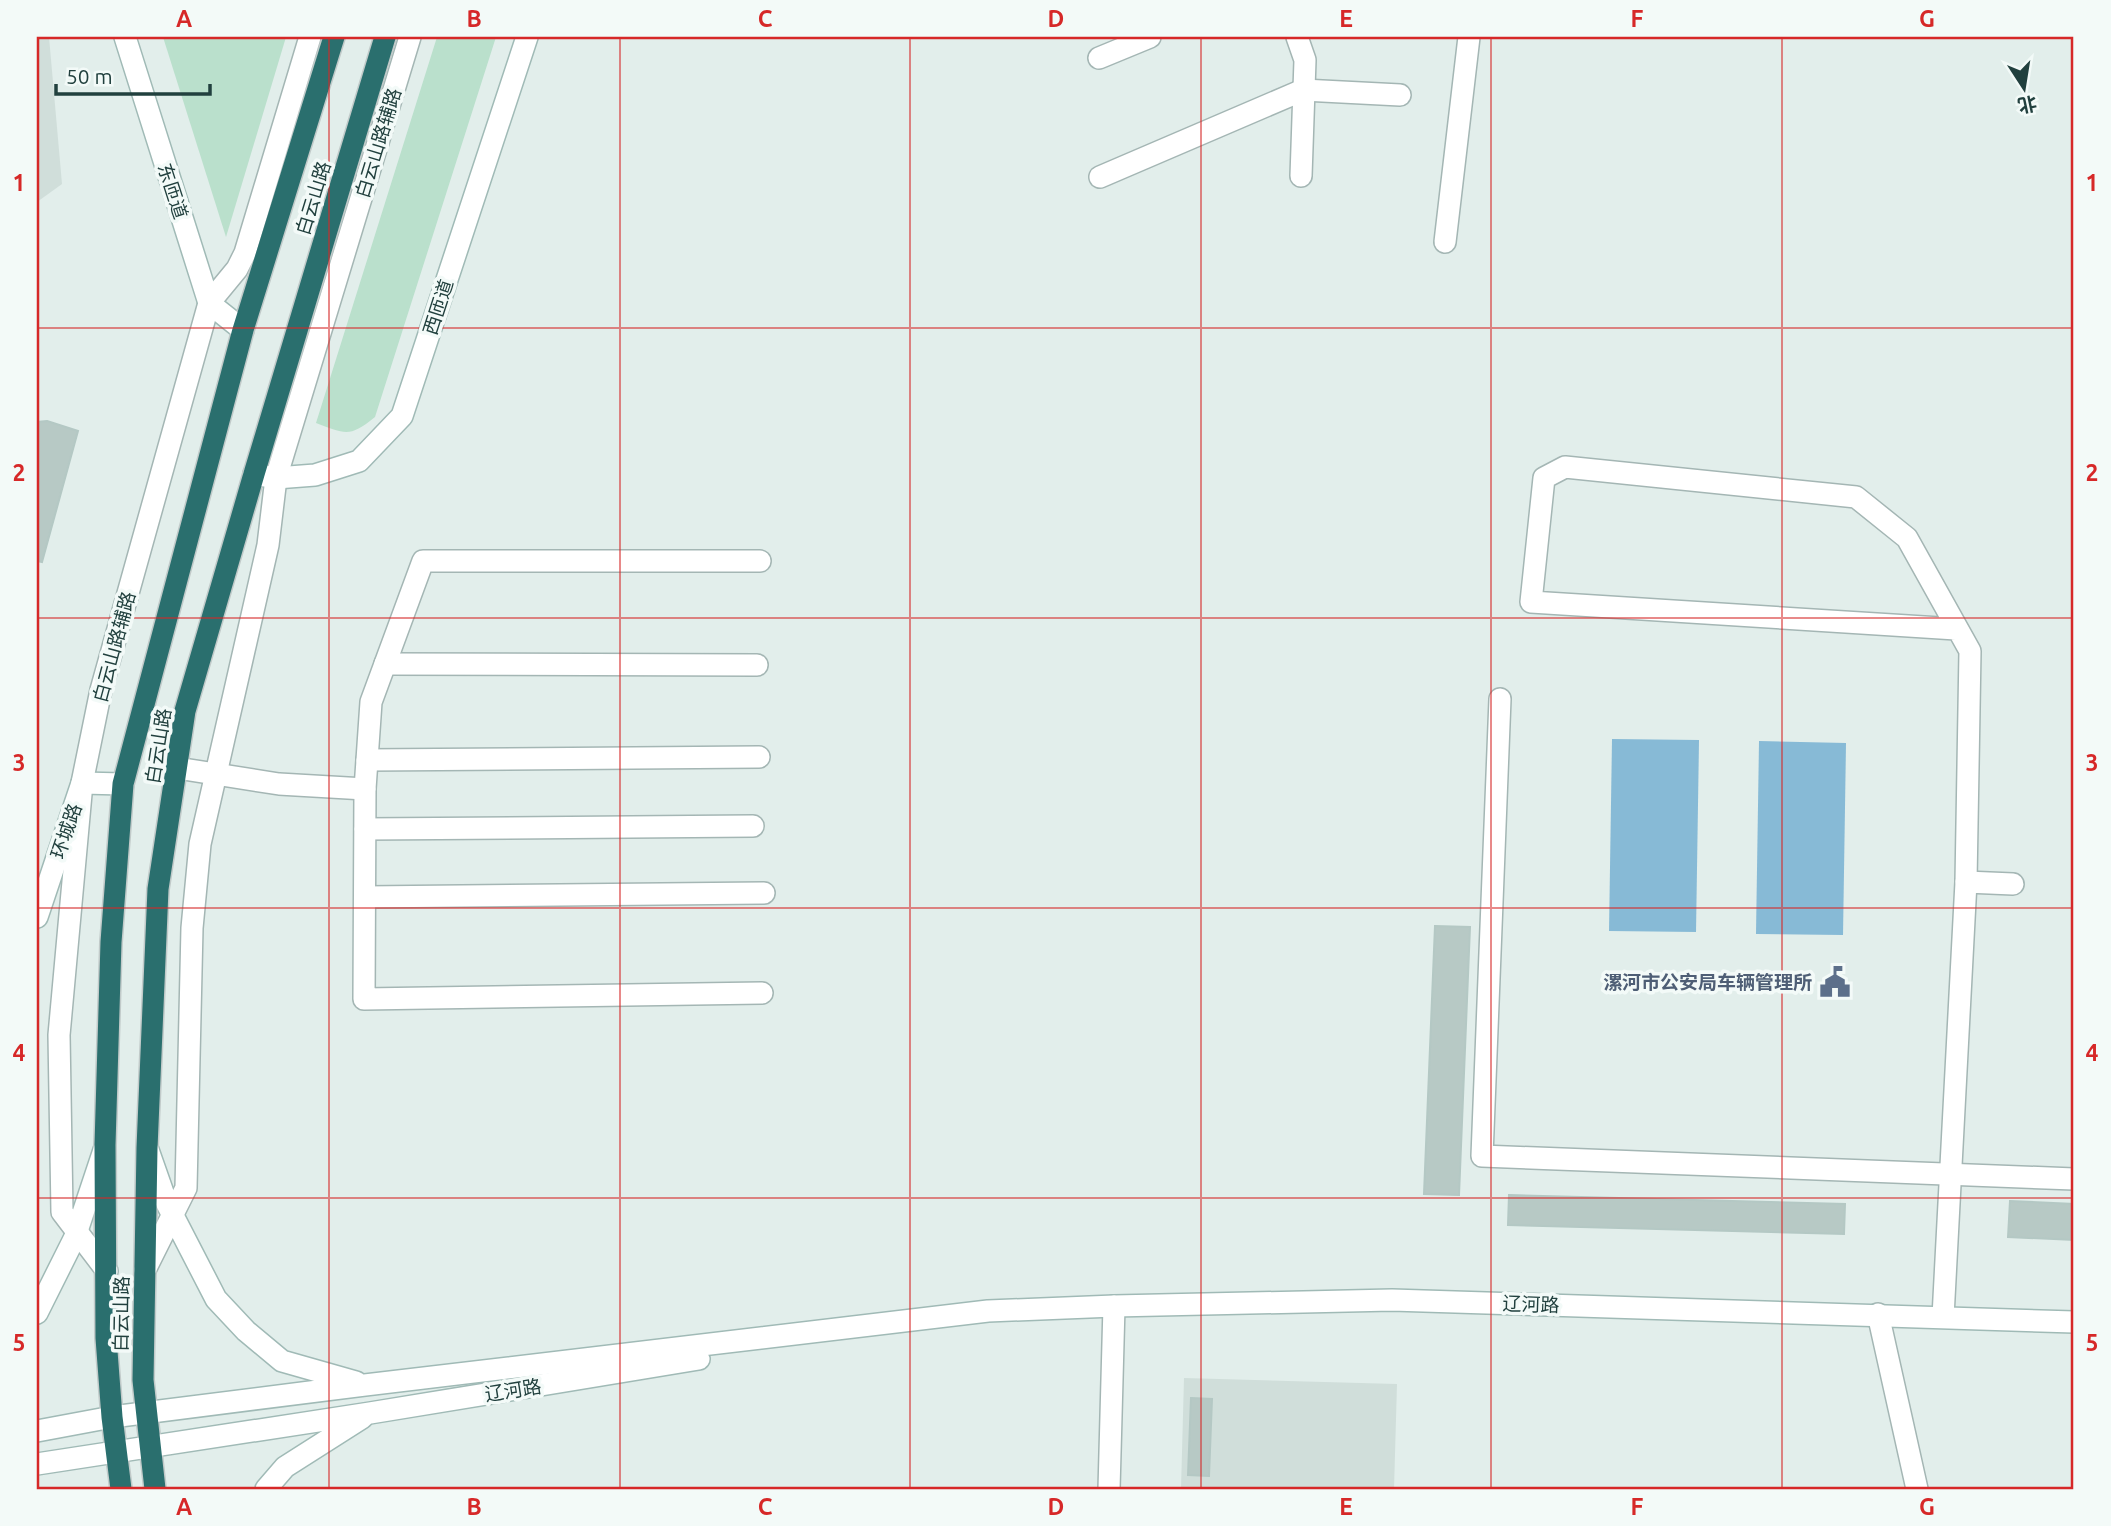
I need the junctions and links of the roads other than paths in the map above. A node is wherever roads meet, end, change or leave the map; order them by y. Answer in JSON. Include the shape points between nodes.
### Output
{"nodes":[{"id":1,"x":125,"y":37,"type":"edge"},
{"id":2,"x":310,"y":37,"type":"edge"},
{"id":3,"x":334,"y":37,"type":"edge"},
{"id":4,"x":385,"y":37,"type":"edge"},
{"id":5,"x":410,"y":37,"type":"edge"},
{"id":6,"x":527,"y":37,"type":"edge"},
{"id":7,"x":1150,"y":37,"type":"edge"},
{"id":8,"x":1297,"y":37,"type":"edge"},
{"id":9,"x":1469,"y":37,"type":"edge"},
{"id":10,"x":1099,"y":58,"type":"dead end"},
{"id":11,"x":1303,"y":90,"type":"junction"},
{"id":12,"x":1400,"y":96,"type":"dead end"},
{"id":13,"x":1301,"y":176,"type":"dead end"},
{"id":14,"x":1100,"y":177,"type":"dead end"},
{"id":15,"x":1445,"y":243,"type":"dead end"},
{"id":16,"x":209,"y":303,"type":"junction"},
{"id":17,"x":243,"y":330,"type":"junction"},
{"id":18,"x":254,"y":474,"type":"junction"},
{"id":19,"x":276,"y":478,"type":"junction"},
{"id":20,"x":760,"y":561,"type":"dead end"},
{"id":21,"x":1956,"y":629,"type":"junction"},
{"id":22,"x":385,"y":664,"type":"junction"},
{"id":23,"x":757,"y":665,"type":"dead end"},
{"id":24,"x":1500,"y":699,"type":"dead end"},
{"id":25,"x":759,"y":757,"type":"dead end"},
{"id":26,"x":367,"y":760,"type":"junction"},
{"id":27,"x":177,"y":768,"type":"junction"},
{"id":28,"x":216,"y":774,"type":"junction"},
{"id":29,"x":82,"y":783,"type":"junction"},
{"id":30,"x":124,"y":784,"type":"junction"},
{"id":31,"x":365,"y":789,"type":"junction"},
{"id":32,"x":753,"y":826,"type":"dead end"},
{"id":33,"x":365,"y":829,"type":"junction"},
{"id":34,"x":1966,"y":882,"type":"junction"},
{"id":35,"x":2013,"y":884,"type":"dead end"},
{"id":36,"x":764,"y":893,"type":"dead end"},
{"id":37,"x":365,"y":897,"type":"junction"},
{"id":38,"x":37,"y":917,"type":"edge"},
{"id":39,"x":762,"y":993,"type":"dead end"},
{"id":40,"x":106,"y":1145,"type":"junction"},
{"id":41,"x":147,"y":1148,"type":"junction"},
{"id":42,"x":1951,"y":1174,"type":"junction"},
{"id":43,"x":2074,"y":1179,"type":"edge"},
{"id":44,"x":173,"y":1214,"type":"junction"},
{"id":45,"x":77,"y":1232,"type":"junction"},
{"id":46,"x":145,"y":1270,"type":"junction"},
{"id":47,"x":107,"y":1271,"type":"junction"},
{"id":48,"x":1114,"y":1306,"type":"junction"},
{"id":49,"x":988,"y":1311,"type":"junction"},
{"id":50,"x":37,"y":1313,"type":"edge"},
{"id":51,"x":1878,"y":1314,"type":"junction"},
{"id":52,"x":1943,"y":1317,"type":"junction"},
{"id":53,"x":2074,"y":1322,"type":"edge"},
{"id":54,"x":365,"y":1385,"type":"junction"},
{"id":55,"x":370,"y":1413,"type":"junction"},
{"id":56,"x":145,"y":1414,"type":"junction"},
{"id":57,"x":112,"y":1418,"type":"junction"},
{"id":58,"x":37,"y":1431,"type":"edge"},
{"id":59,"x":149,"y":1447,"type":"junction"},
{"id":60,"x":116,"y":1452,"type":"junction"},
{"id":61,"x":37,"y":1464,"type":"edge"},
{"id":62,"x":121,"y":1489,"type":"edge"},
{"id":63,"x":155,"y":1489,"type":"edge"},
{"id":64,"x":266,"y":1489,"type":"edge"},
{"id":65,"x":1109,"y":1489,"type":"edge"},
{"id":66,"x":1917,"y":1489,"type":"edge"}],
"edges":[{"from":1,"to":16,"type":"street","name":"东匝道"},
{"from":2,"to":16,"type":"street","name":"白云山路辅路","via":[[244,254]]},
{"from":3,"to":17,"type":"highway","name":"白云山路"},
{"from":4,"to":18,"type":"highway","name":"白云山路"},
{"from":5,"to":19,"type":"street","name":"白云山路辅路"},
{"from":6,"to":19,"type":"street","name":"西匝道","via":[[402,416],[359,461],[315,475]]},
{"from":7,"to":10,"type":"street"},
{"from":8,"to":11,"type":"street","via":[[1305,60]]},
{"from":9,"to":15,"type":"street"},
{"from":11,"to":12,"type":"street"},
{"from":11,"to":13,"type":"street"},
{"from":11,"to":14,"type":"street"},
{"from":16,"to":17,"type":"street"},
{"from":16,"to":29,"type":"street","name":"白云山路辅路","via":[[101,690]]},
{"from":17,"to":30,"type":"highway","name":"白云山路"},
{"from":18,"to":19,"type":"street","name":"西匝道"},
{"from":18,"to":27,"type":"highway","name":"白云山路","via":[[185,711]]},
{"from":19,"to":28,"type":"street","name":"白云山路辅路","via":[[268,545]]},
{"from":20,"to":22,"type":"street","via":[[423,561]]},
{"from":21,"to":21,"type":"street","via":[[1907,538],[1856,497],[1565,467],[1544,478],[1531,602]]},
{"from":21,"to":34,"type":"street","via":[[1970,651]]},
{"from":22,"to":23,"type":"street"},
{"from":22,"to":26,"type":"street","via":[[371,702]]},
{"from":24,"to":42,"type":"street","via":[[1482,1156]]},
{"from":25,"to":26,"type":"street"},
{"from":26,"to":31,"type":"street"},
{"from":27,"to":28,"type":"street"},
{"from":27,"to":41,"type":"highway","name":"白云山路","via":[[158,889]]},
{"from":28,"to":31,"type":"street","via":[[279,784]]},
{"from":28,"to":44,"type":"street","name":"白云山路辅路","via":[[200,844],[192,929],[187,1188]]},
{"from":29,"to":30,"type":"street","name":"环城路"},
{"from":29,"to":38,"type":"street","name":"环城路"},
{"from":29,"to":45,"type":"street","name":"白云山路辅路","via":[[59,1035],[62,1212]]},
{"from":30,"to":40,"type":"highway","name":"白云山路","via":[[111,942]]},
{"from":31,"to":33,"type":"street"},
{"from":32,"to":33,"type":"street"},
{"from":33,"to":37,"type":"street"},
{"from":34,"to":35,"type":"street"},
{"from":34,"to":42,"type":"street"},
{"from":36,"to":37,"type":"street"},
{"from":37,"to":39,"type":"street","via":[[364,999]]},
{"from":40,"to":45,"type":"street"},
{"from":40,"to":47,"type":"highway","name":"白云山路"},
{"from":41,"to":44,"type":"street"},
{"from":41,"to":46,"type":"highway","name":"白云山路"},
{"from":42,"to":43,"type":"street"},
{"from":42,"to":52,"type":"street"},
{"from":44,"to":46,"type":"street","name":"白云山路辅路"},
{"from":44,"to":54,"type":"street","via":[[216,1299],[246,1331],[282,1361]]},
{"from":45,"to":47,"type":"street","name":"白云山路辅路"},
{"from":45,"to":50,"type":"street"},
{"from":46,"to":56,"type":"highway","name":"白云山路"},
{"from":47,"to":57,"type":"highway","name":"白云山路"},
{"from":48,"to":49,"type":"street","name":"辽河路"},
{"from":48,"to":51,"type":"street","name":"辽河路","via":[[1392,1300]]},
{"from":48,"to":65,"type":"street"},
{"from":49,"to":54,"type":"street","name":"辽河路"},
{"from":49,"to":55,"type":"street","name":"辽河路"},
{"from":51,"to":52,"type":"street","name":"辽河路"},
{"from":51,"to":66,"type":"street"},
{"from":52,"to":53,"type":"street","name":"辽河路"},
{"from":54,"to":56,"type":"street","name":"辽河路"},
{"from":55,"to":59,"type":"street","name":"辽河路"},
{"from":55,"to":64,"type":"street","via":[[285,1467]]},
{"from":56,"to":57,"type":"street","name":"辽河路"},
{"from":56,"to":59,"type":"highway","name":"白云山路"},
{"from":57,"to":58,"type":"street","name":"辽河路"},
{"from":57,"to":60,"type":"highway","name":"白云山路"},
{"from":59,"to":60,"type":"street","name":"辽河路"},
{"from":59,"to":63,"type":"highway","name":"白云山路"},
{"from":60,"to":61,"type":"street","name":"辽河路"},
{"from":60,"to":62,"type":"highway","name":"白云山路"}]}
